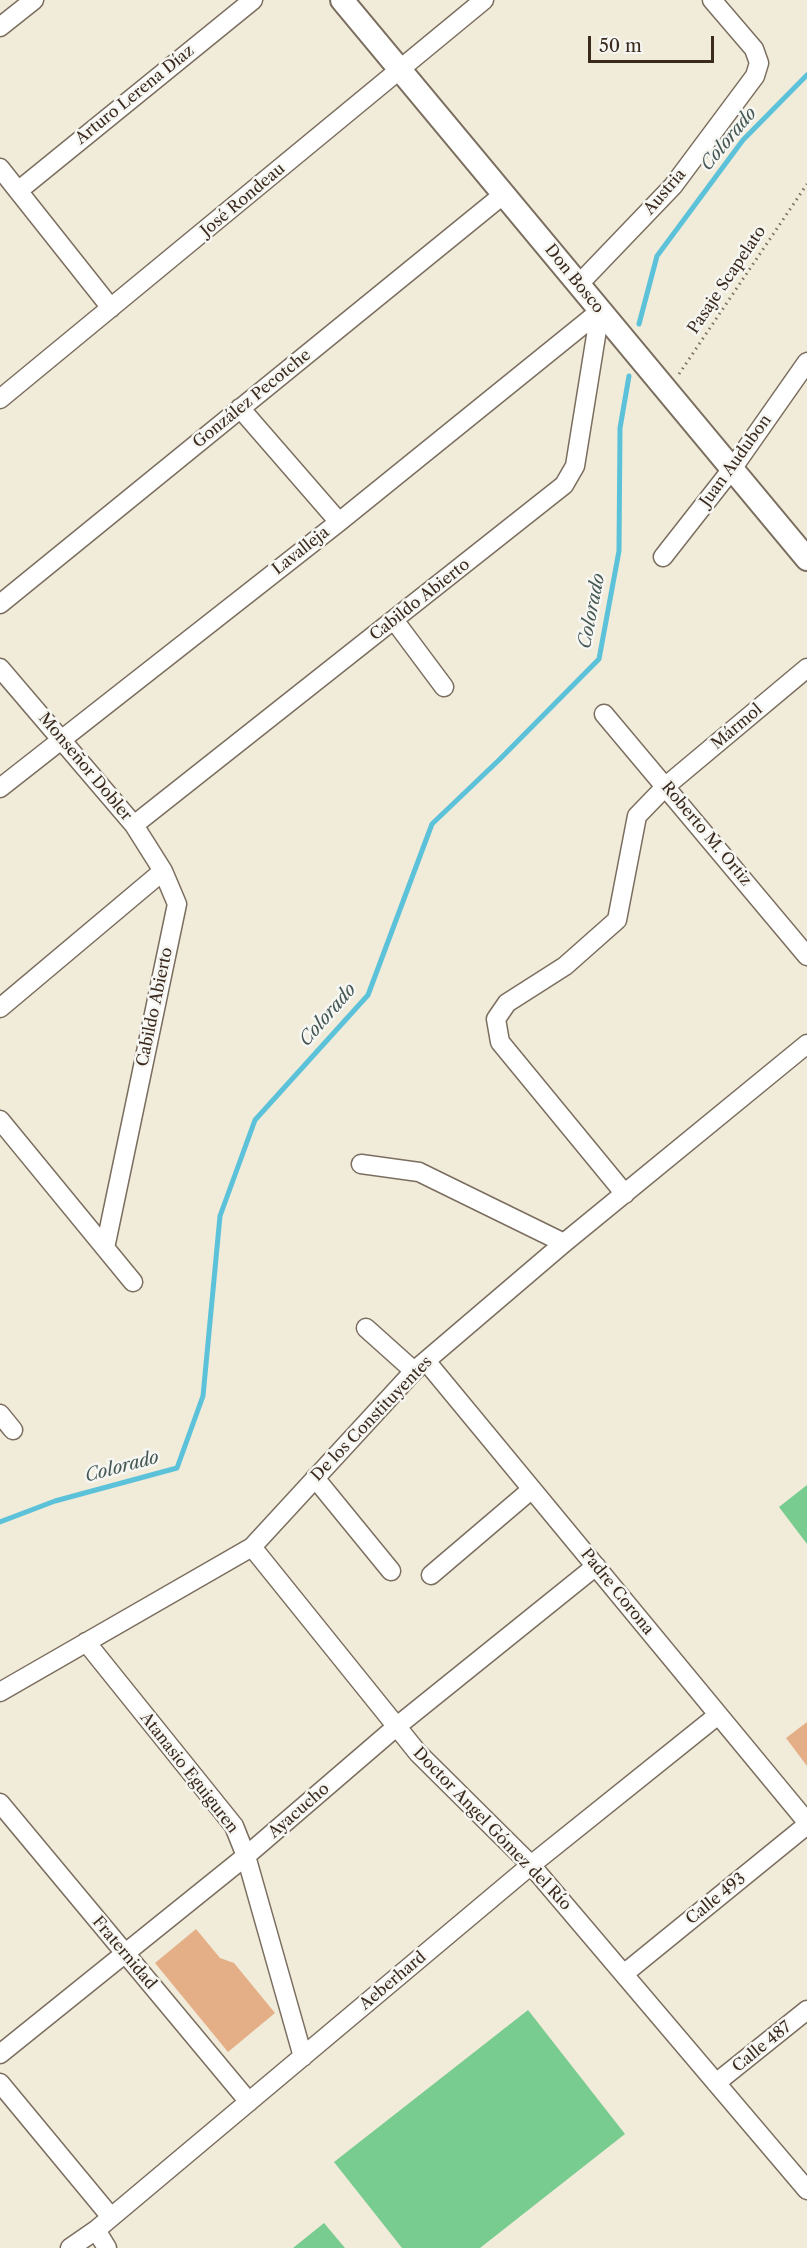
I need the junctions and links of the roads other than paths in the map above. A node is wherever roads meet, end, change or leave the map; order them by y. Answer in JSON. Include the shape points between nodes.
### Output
{"nodes":[{"id":1,"x":34,"y":0,"type":"edge"},
{"id":2,"x":253,"y":0,"type":"edge"},
{"id":3,"x":342,"y":0,"type":"edge"},
{"id":4,"x":484,"y":0,"type":"edge"},
{"id":5,"x":712,"y":0,"type":"edge"},
{"id":6,"x":0,"y":27,"type":"edge"},
{"id":7,"x":399,"y":70,"type":"junction"},
{"id":8,"x":0,"y":168,"type":"edge"},
{"id":9,"x":18,"y":191,"type":"junction"},
{"id":10,"x":504,"y":195,"type":"junction"},
{"id":11,"x":579,"y":284,"type":"junction"},
{"id":12,"x":111,"y":308,"type":"junction"},
{"id":13,"x":600,"y":311,"type":"junction"},
{"id":14,"x":807,"y":362,"type":"edge"},
{"id":15,"x":0,"y":399,"type":"edge"},
{"id":16,"x":240,"y":408,"type":"junction"},
{"id":17,"x":732,"y":469,"type":"junction"},
{"id":18,"x":339,"y":522,"type":"junction"},
{"id":19,"x":663,"y":557,"type":"dead end"},
{"id":20,"x":807,"y":559,"type":"edge"},
{"id":21,"x":0,"y":604,"type":"edge"},
{"id":22,"x":394,"y":620,"type":"junction"},
{"id":23,"x":0,"y":668,"type":"edge"},
{"id":24,"x":807,"y":668,"type":"edge"},
{"id":25,"x":444,"y":687,"type":"dead end"},
{"id":26,"x":604,"y":714,"type":"dead end"},
{"id":27,"x":61,"y":739,"type":"junction"},
{"id":28,"x":666,"y":786,"type":"junction"},
{"id":29,"x":0,"y":788,"type":"edge"},
{"id":30,"x":134,"y":825,"type":"junction"},
{"id":31,"x":163,"y":871,"type":"junction"},
{"id":32,"x":807,"y":956,"type":"edge"},
{"id":33,"x":0,"y":1008,"type":"edge"},
{"id":34,"x":807,"y":1044,"type":"edge"},
{"id":35,"x":0,"y":1120,"type":"edge"},
{"id":36,"x":361,"y":1164,"type":"dead end"},
{"id":37,"x":625,"y":1194,"type":"junction"},
{"id":38,"x":564,"y":1244,"type":"junction"},
{"id":39,"x":105,"y":1248,"type":"junction"},
{"id":40,"x":133,"y":1282,"type":"dead end"},
{"id":41,"x":366,"y":1328,"type":"dead end"},
{"id":42,"x":420,"y":1366,"type":"junction"},
{"id":43,"x":0,"y":1414,"type":"edge"},
{"id":44,"x":13,"y":1430,"type":"dead end"},
{"id":45,"x":315,"y":1478,"type":"junction"},
{"id":46,"x":532,"y":1489,"type":"junction"},
{"id":47,"x":252,"y":1547,"type":"junction"},
{"id":48,"x":596,"y":1566,"type":"junction"},
{"id":49,"x":391,"y":1572,"type":"dead end"},
{"id":50,"x":431,"y":1575,"type":"dead end"},
{"id":51,"x":87,"y":1642,"type":"junction"},
{"id":52,"x":0,"y":1692,"type":"edge"},
{"id":53,"x":718,"y":1715,"type":"junction"},
{"id":54,"x":396,"y":1727,"type":"junction"},
{"id":55,"x":0,"y":1803,"type":"edge"},
{"id":56,"x":807,"y":1823,"type":"edge"},
{"id":57,"x":246,"y":1856,"type":"junction"},
{"id":58,"x":531,"y":1865,"type":"junction"},
{"id":59,"x":124,"y":1954,"type":"junction"},
{"id":60,"x":625,"y":1973,"type":"junction"},
{"id":61,"x":807,"y":2010,"type":"edge"},
{"id":62,"x":0,"y":2054,"type":"edge"},
{"id":63,"x":303,"y":2057,"type":"junction"},
{"id":64,"x":0,"y":2083,"type":"edge"},
{"id":65,"x":716,"y":2083,"type":"junction"},
{"id":66,"x":249,"y":2102,"type":"junction"},
{"id":67,"x":807,"y":2190,"type":"edge"},
{"id":68,"x":111,"y":2217,"type":"junction"},
{"id":69,"x":96,"y":2230,"type":"junction"},
{"id":70,"x":70,"y":2248,"type":"edge"},
{"id":71,"x":107,"y":2248,"type":"edge"}],
"edges":[{"from":1,"to":6,"type":"street"},
{"from":2,"to":9,"type":"street","name":"Arturo Lerena Díaz"},
{"from":3,"to":7,"type":"main road","name":"Don Bosco"},
{"from":4,"to":7,"type":"street","name":"José Rondeau"},
{"from":5,"to":11,"type":"street","name":"Austria","via":[[754,49],[759,63],[755,76],[673,186]]},
{"from":7,"to":10,"type":"main road","name":"Don Bosco"},
{"from":7,"to":12,"type":"street","name":"José Rondeau"},
{"from":8,"to":9,"type":"street"},
{"from":9,"to":12,"type":"street"},
{"from":10,"to":11,"type":"main road","name":"Don Bosco"},
{"from":10,"to":16,"type":"street","name":"González Pecotche"},
{"from":11,"to":13,"type":"main road","name":"Don Bosco"},
{"from":12,"to":15,"type":"street","name":"José Rondeau"},
{"from":13,"to":17,"type":"main road","name":"Don Bosco"},
{"from":13,"to":18,"type":"street","name":"Lavalleja"},
{"from":13,"to":22,"type":"street","name":"Cabildo Abierto","via":[[575,466],[564,485]]},
{"from":14,"to":17,"type":"street","name":"Juan Audubon"},
{"from":16,"to":18,"type":"street"},
{"from":16,"to":21,"type":"street","name":"González Pecotche"},
{"from":17,"to":19,"type":"street","name":"Juan Audubon"},
{"from":17,"to":20,"type":"main road","name":"Don Bosco"},
{"from":18,"to":27,"type":"street","name":"Lavalleja"},
{"from":22,"to":25,"type":"street"},
{"from":22,"to":30,"type":"street","name":"Cabildo Abierto"},
{"from":23,"to":27,"type":"street","name":"Monseñor Dobler"},
{"from":24,"to":28,"type":"street","name":"Mármol"},
{"from":26,"to":28,"type":"street","name":"Roberto M. Ortiz"},
{"from":27,"to":29,"type":"street","name":"Lavalleja"},
{"from":27,"to":30,"type":"street","name":"Monseñor Dobler"},
{"from":28,"to":32,"type":"street","name":"Roberto M. Ortiz"},
{"from":28,"to":37,"type":"street","name":"Mármol","via":[[637,816],[617,920],[565,966],[507,1003],[496,1020],[500,1042]]},
{"from":30,"to":31,"type":"street","name":"Monseñor Dobler"},
{"from":31,"to":33,"type":"street"},
{"from":31,"to":39,"type":"street","name":"Cabildo Abierto","via":[[177,904]]},
{"from":34,"to":37,"type":"street","name":"De los Constituyentes"},
{"from":35,"to":39,"type":"street"},
{"from":36,"to":38,"type":"street","via":[[419,1172]]},
{"from":37,"to":38,"type":"street","name":"De los Constituyentes"},
{"from":38,"to":42,"type":"street","name":"De los Constituyentes"},
{"from":39,"to":40,"type":"street"},
{"from":41,"to":42,"type":"street","name":"Padre Corona"},
{"from":42,"to":45,"type":"street","name":"De los Constituyentes"},
{"from":42,"to":46,"type":"street","name":"Padre Corona"},
{"from":43,"to":44,"type":"street"},
{"from":45,"to":47,"type":"street","name":"De los Constituyentes"},
{"from":45,"to":49,"type":"street"},
{"from":46,"to":48,"type":"street","name":"Padre Corona"},
{"from":46,"to":50,"type":"street"},
{"from":47,"to":51,"type":"street","name":"De los Constituyentes"},
{"from":47,"to":54,"type":"street","name":"Doctor Angel Gómez del Río"},
{"from":48,"to":53,"type":"street","name":"Padre Corona"},
{"from":48,"to":54,"type":"street","name":"Ayacucho"},
{"from":51,"to":52,"type":"street","name":"De los Constituyentes"},
{"from":51,"to":57,"type":"street","name":"Atanasio Eguiguren","via":[[234,1826]]},
{"from":53,"to":56,"type":"street","name":"Padre Corona"},
{"from":53,"to":58,"type":"street","name":"Aeberhard"},
{"from":54,"to":57,"type":"street","name":"Ayacucho"},
{"from":54,"to":58,"type":"street","name":"Doctor Angel Gómez del Río"},
{"from":55,"to":59,"type":"street","name":"Fraternidad"},
{"from":56,"to":60,"type":"street","name":"Calle 493"},
{"from":57,"to":59,"type":"street","name":"Ayacucho"},
{"from":57,"to":63,"type":"street","name":"Atanasio Eguiguren"},
{"from":58,"to":60,"type":"street","name":"Doctor Angel Gómez del Río"},
{"from":58,"to":63,"type":"street","name":"Aeberhard"},
{"from":59,"to":62,"type":"street","name":"Ayacucho"},
{"from":59,"to":66,"type":"street","name":"Fraternidad"},
{"from":60,"to":65,"type":"street","name":"Doctor Angel Gómez del Río"},
{"from":61,"to":65,"type":"street","name":"Calle 487"},
{"from":63,"to":66,"type":"street","name":"Aeberhard"},
{"from":64,"to":68,"type":"street"},
{"from":65,"to":67,"type":"street","name":"Doctor Angel Gómez del Río"},
{"from":66,"to":68,"type":"street","name":"Aeberhard"},
{"from":68,"to":69,"type":"street","name":"Aeberhard"},
{"from":69,"to":70,"type":"street","name":"Aeberhard"},
{"from":69,"to":71,"type":"street"}]}
